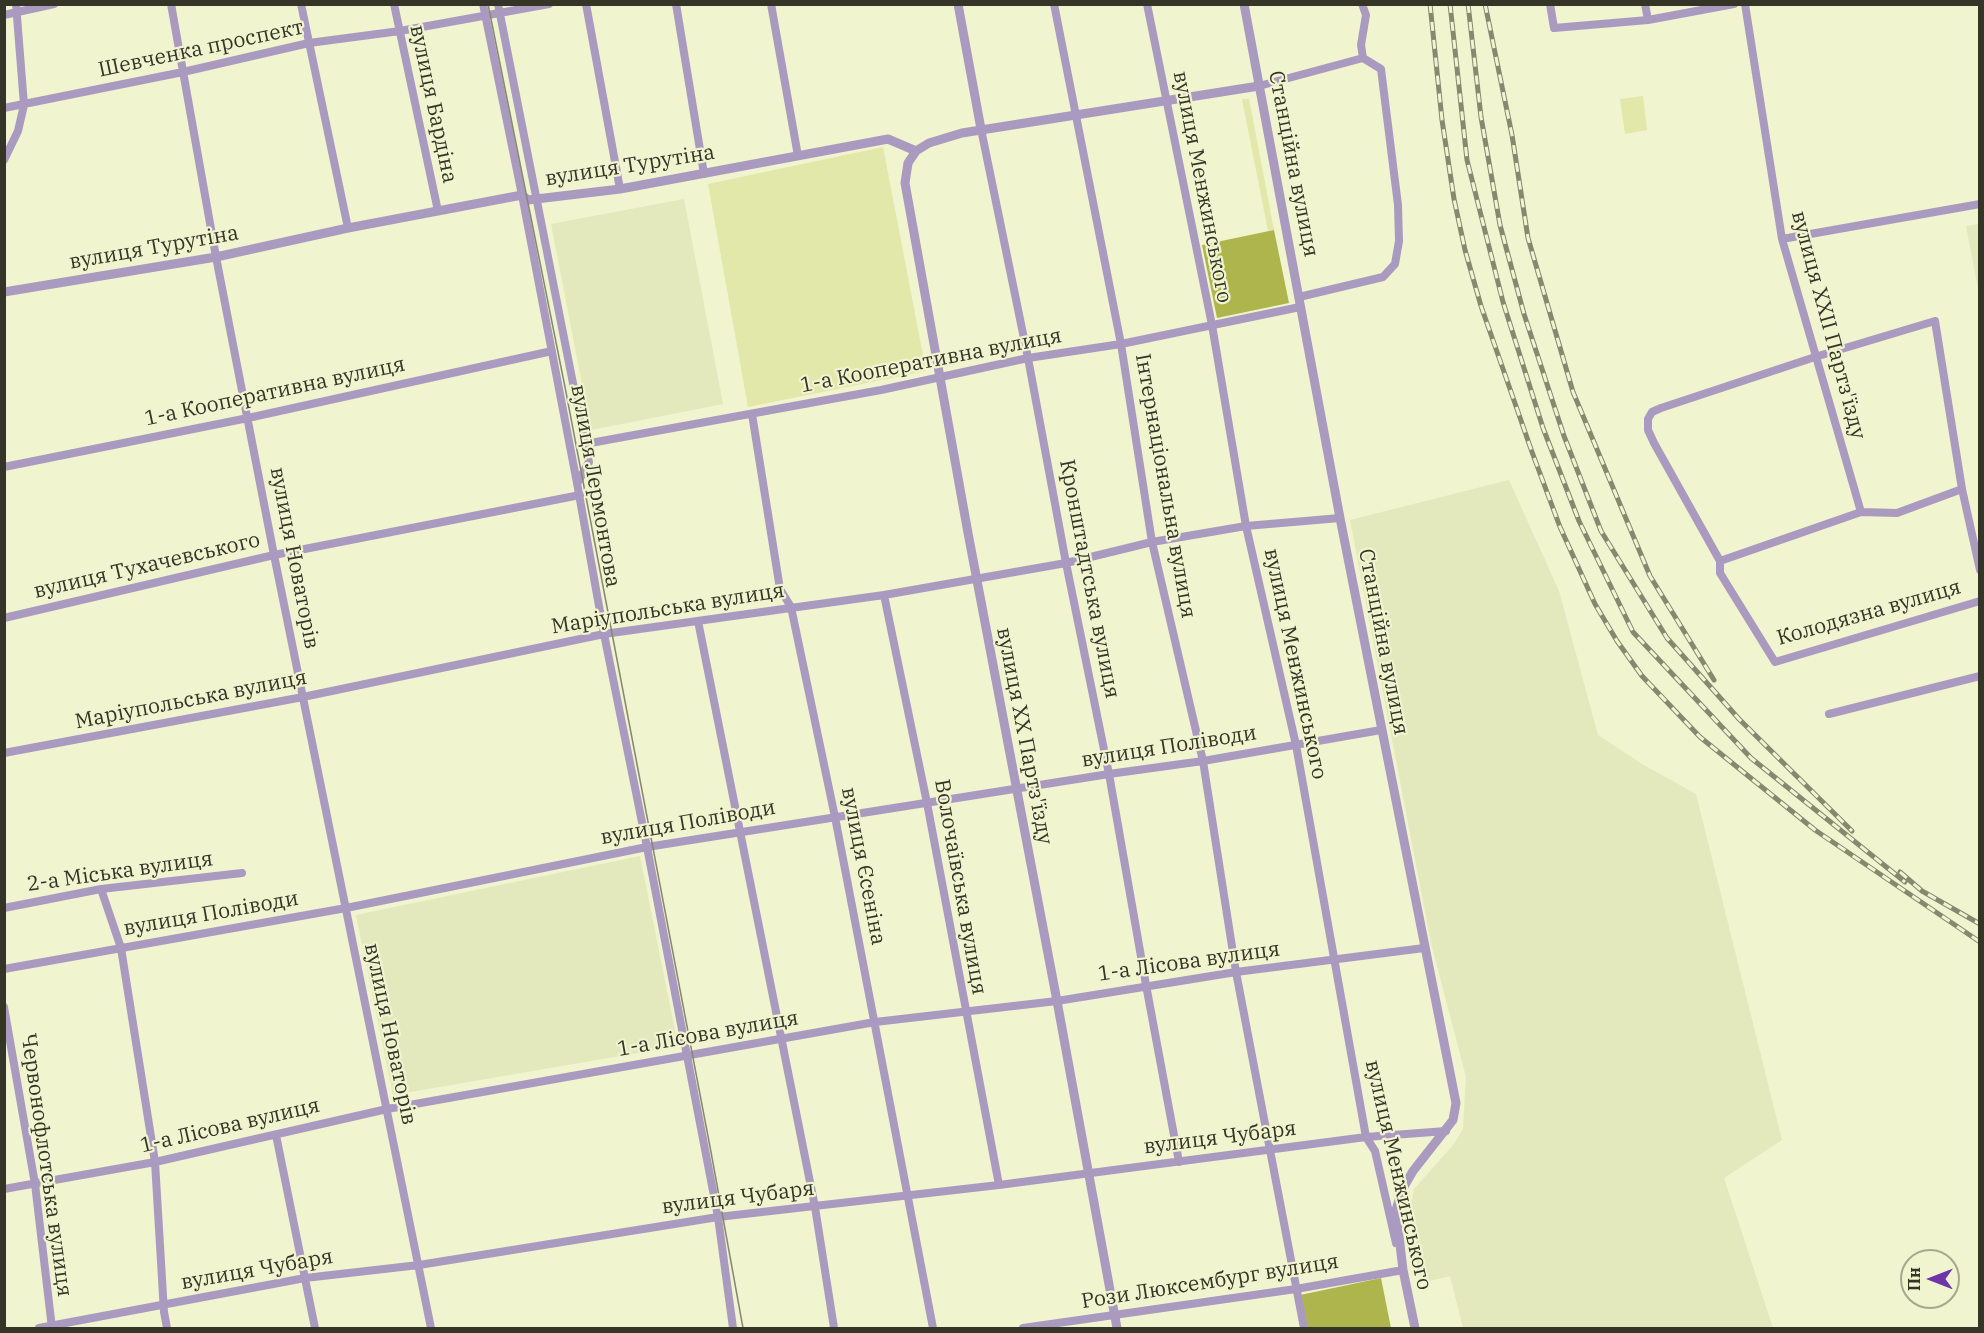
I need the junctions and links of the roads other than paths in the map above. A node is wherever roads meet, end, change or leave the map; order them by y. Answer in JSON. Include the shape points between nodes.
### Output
{"nodes":[{"id":1,"x":54,"y":4,"type":"edge"},
{"id":2,"x":171,"y":4,"type":"edge"},
{"id":3,"x":301,"y":4,"type":"edge"},
{"id":4,"x":394,"y":4,"type":"edge"},
{"id":5,"x":483,"y":4,"type":"edge"},
{"id":6,"x":549,"y":4,"type":"edge"},
{"id":7,"x":586,"y":4,"type":"edge"},
{"id":8,"x":676,"y":4,"type":"edge"},
{"id":9,"x":771,"y":4,"type":"edge"},
{"id":10,"x":958,"y":4,"type":"edge"},
{"id":11,"x":1054,"y":4,"type":"edge"},
{"id":12,"x":1147,"y":4,"type":"edge"},
{"id":13,"x":1244,"y":4,"type":"edge"},
{"id":14,"x":1362,"y":4,"type":"edge"},
{"id":15,"x":1550,"y":4,"type":"edge"},
{"id":16,"x":1645,"y":4,"type":"edge"},
{"id":17,"x":1734,"y":4,"type":"edge"},
{"id":18,"x":1745,"y":4,"type":"edge"},
{"id":19,"x":17,"y":8,"type":"edge"},
{"id":20,"x":499,"y":9,"type":"edge"},
{"id":21,"x":4,"y":15,"type":"edge"},
{"id":22,"x":485,"y":15,"type":"junction"},
{"id":23,"x":1648,"y":20,"type":"junction"},
{"id":24,"x":400,"y":31,"type":"junction"},
{"id":25,"x":309,"y":43,"type":"junction"},
{"id":26,"x":1363,"y":58,"type":"junction"},
{"id":27,"x":183,"y":72,"type":"junction"},
{"id":28,"x":1259,"y":86,"type":"junction"},
{"id":29,"x":1166,"y":101,"type":"junction"},
{"id":30,"x":24,"y":105,"type":"junction"},
{"id":31,"x":4,"y":108,"type":"edge"},
{"id":32,"x":1076,"y":114,"type":"junction"},
{"id":33,"x":981,"y":129,"type":"junction"},
{"id":34,"x":916,"y":151,"type":"junction"},
{"id":35,"x":798,"y":156,"type":"junction"},
{"id":36,"x":4,"y":160,"type":"edge"},
{"id":37,"x":704,"y":174,"type":"junction"},
{"id":38,"x":620,"y":189,"type":"junction"},
{"id":39,"x":522,"y":195,"type":"junction"},
{"id":40,"x":537,"y":199,"type":"junction"},
{"id":41,"x":1980,"y":204,"type":"edge"},
{"id":42,"x":438,"y":211,"type":"junction"},
{"id":43,"x":348,"y":228,"type":"junction"},
{"id":44,"x":1782,"y":239,"type":"junction"},
{"id":45,"x":216,"y":257,"type":"junction"},
{"id":46,"x":4,"y":292,"type":"edge"},
{"id":47,"x":1300,"y":302,"type":"junction"},
{"id":48,"x":1212,"y":325,"type":"junction"},
{"id":49,"x":1121,"y":344,"type":"junction"},
{"id":50,"x":552,"y":351,"type":"junction"},
{"id":51,"x":1815,"y":357,"type":"junction"},
{"id":52,"x":1028,"y":358,"type":"junction"},
{"id":53,"x":939,"y":377,"type":"junction"},
{"id":54,"x":752,"y":414,"type":"junction"},
{"id":55,"x":248,"y":418,"type":"junction"},
{"id":56,"x":585,"y":444,"type":"junction"},
{"id":57,"x":4,"y":466,"type":"edge"},
{"id":58,"x":577,"y":483,"type":"junction"},
{"id":59,"x":1962,"y":489,"type":"junction"},
{"id":60,"x":580,"y":495,"type":"junction"},
{"id":61,"x":1861,"y":512,"type":"junction"},
{"id":62,"x":1341,"y":518,"type":"junction"},
{"id":63,"x":1246,"y":526,"type":"junction"},
{"id":64,"x":1152,"y":542,"type":"junction"},
{"id":65,"x":274,"y":555,"type":"junction"},
{"id":66,"x":1720,"y":561,"type":"junction"},
{"id":67,"x":1066,"y":563,"type":"junction"},
{"id":68,"x":1980,"y":570,"type":"edge"},
{"id":69,"x":976,"y":579,"type":"junction"},
{"id":70,"x":884,"y":595,"type":"junction"},
{"id":71,"x":1980,"y":601,"type":"edge"},
{"id":72,"x":790,"y":607,"type":"junction"},
{"id":73,"x":4,"y":618,"type":"edge"},
{"id":74,"x":698,"y":621,"type":"junction"},
{"id":75,"x":604,"y":634,"type":"junction"},
{"id":76,"x":1980,"y":676,"type":"edge"},
{"id":77,"x":303,"y":697,"type":"junction"},
{"id":78,"x":1829,"y":714,"type":"dead end"},
{"id":79,"x":1381,"y":730,"type":"junction"},
{"id":80,"x":1296,"y":745,"type":"junction"},
{"id":81,"x":4,"y":753,"type":"edge"},
{"id":82,"x":1203,"y":761,"type":"junction"},
{"id":83,"x":1109,"y":774,"type":"junction"},
{"id":84,"x":1016,"y":788,"type":"junction"},
{"id":85,"x":927,"y":802,"type":"junction"},
{"id":86,"x":835,"y":817,"type":"junction"},
{"id":87,"x":741,"y":832,"type":"junction"},
{"id":88,"x":648,"y":847,"type":"junction"},
{"id":89,"x":242,"y":873,"type":"dead end"},
{"id":90,"x":101,"y":889,"type":"junction"},
{"id":91,"x":4,"y":908,"type":"edge"},
{"id":92,"x":346,"y":908,"type":"junction"},
{"id":93,"x":121,"y":948,"type":"junction"},
{"id":94,"x":1424,"y":948,"type":"junction"},
{"id":95,"x":1334,"y":961,"type":"junction"},
{"id":96,"x":4,"y":969,"type":"edge"},
{"id":97,"x":1236,"y":972,"type":"junction"},
{"id":98,"x":1146,"y":985,"type":"junction"},
{"id":99,"x":1057,"y":1001,"type":"junction"},
{"id":100,"x":4,"y":1007,"type":"edge"},
{"id":101,"x":965,"y":1011,"type":"junction"},
{"id":102,"x":875,"y":1022,"type":"junction"},
{"id":103,"x":783,"y":1038,"type":"junction"},
{"id":104,"x":686,"y":1057,"type":"junction"},
{"id":105,"x":387,"y":1109,"type":"junction"},
{"id":106,"x":1446,"y":1131,"type":"junction"},
{"id":107,"x":276,"y":1135,"type":"junction"},
{"id":108,"x":1366,"y":1137,"type":"junction"},
{"id":109,"x":1270,"y":1150,"type":"junction"},
{"id":110,"x":155,"y":1162,"type":"junction"},
{"id":111,"x":1179,"y":1162,"type":"junction"},
{"id":112,"x":1089,"y":1173,"type":"junction"},
{"id":113,"x":35,"y":1184,"type":"junction"},
{"id":114,"x":999,"y":1185,"type":"junction"},
{"id":115,"x":4,"y":1189,"type":"edge"},
{"id":116,"x":908,"y":1195,"type":"junction"},
{"id":117,"x":815,"y":1207,"type":"junction"},
{"id":118,"x":718,"y":1217,"type":"junction"},
{"id":119,"x":419,"y":1265,"type":"junction"},
{"id":120,"x":1403,"y":1270,"type":"junction"},
{"id":121,"x":305,"y":1278,"type":"junction"},
{"id":122,"x":1296,"y":1288,"type":"junction"},
{"id":123,"x":165,"y":1305,"type":"junction"},
{"id":124,"x":1114,"y":1315,"type":"junction"},
{"id":125,"x":52,"y":1327,"type":"edge"},
{"id":126,"x":39,"y":1329,"type":"edge"},
{"id":127,"x":167,"y":1329,"type":"edge"},
{"id":128,"x":315,"y":1329,"type":"edge"},
{"id":129,"x":431,"y":1329,"type":"edge"},
{"id":130,"x":733,"y":1329,"type":"edge"},
{"id":131,"x":834,"y":1329,"type":"edge"},
{"id":132,"x":933,"y":1329,"type":"edge"},
{"id":133,"x":1023,"y":1329,"type":"edge"},
{"id":134,"x":1117,"y":1329,"type":"edge"},
{"id":135,"x":1304,"y":1329,"type":"edge"},
{"id":136,"x":1415,"y":1329,"type":"edge"}],
"edges":[{"from":1,"to":19,"type":"street"},
{"from":2,"to":27,"type":"street","name":"вулиця Новаторів"},
{"from":3,"to":25,"type":"street"},
{"from":4,"to":24,"type":"street","name":"вулиця Бардіна"},
{"from":5,"to":22,"type":"street","name":"вулиця Лермонтова"},
{"from":6,"to":20,"type":"street","name":"Шевченка проспект"},
{"from":7,"to":38,"type":"street"},
{"from":8,"to":37,"type":"street"},
{"from":9,"to":35,"type":"street"},
{"from":10,"to":33,"type":"street","name":"Кронштадтська вулиця"},
{"from":11,"to":32,"type":"street","name":"Інтернаціональна вулиця"},
{"from":12,"to":29,"type":"street","name":"вулиця Менжинського"},
{"from":13,"to":28,"type":"street","name":"Станційна вулиця"},
{"from":14,"to":26,"type":"street","via":[[1366,15]]},
{"from":15,"to":23,"type":"street","via":[[1554,28]]},
{"from":16,"to":23,"type":"street"},
{"from":17,"to":23,"type":"street"},
{"from":18,"to":44,"type":"street","name":"вулиця XXII Партз'їзду"},
{"from":19,"to":21,"type":"street"},
{"from":19,"to":30,"type":"street"},
{"from":20,"to":22,"type":"street","name":"Шевченка проспект"},
{"from":20,"to":40,"type":"street","name":"вулиця Лермонтова"},
{"from":22,"to":24,"type":"street","name":"Шевченка проспект"},
{"from":22,"to":39,"type":"street","name":"вулиця Лермонтова"},
{"from":24,"to":25,"type":"street","name":"Шевченка проспект"},
{"from":24,"to":42,"type":"street","name":"вулиця Бардіна"},
{"from":25,"to":27,"type":"street","name":"Шевченка проспект"},
{"from":25,"to":43,"type":"street"},
{"from":26,"to":28,"type":"street"},
{"from":26,"to":47,"type":"street","name":"1-а Кооперативна вулиця","via":[[1382,69],[1398,205],[1395,264],[1383,277]]},
{"from":27,"to":30,"type":"street","name":"Шевченка проспект"},
{"from":27,"to":45,"type":"street","name":"вулиця Новаторів"},
{"from":28,"to":29,"type":"street"},
{"from":28,"to":47,"type":"street","name":"Станційна вулиця"},
{"from":29,"to":32,"type":"street"},
{"from":29,"to":48,"type":"street","name":"вулиця Менжинського"},
{"from":30,"to":31,"type":"street","name":"Шевченка проспект"},
{"from":30,"to":36,"type":"street","via":[[18,131]]},
{"from":32,"to":33,"type":"street"},
{"from":32,"to":49,"type":"street","name":"Інтернаціональна вулиця"},
{"from":33,"to":34,"type":"street","via":[[929,143]]},
{"from":33,"to":52,"type":"street","name":"Кронштадтська вулиця"},
{"from":34,"to":35,"type":"street","name":"вулиця Турутіна","via":[[888,139]]},
{"from":34,"to":53,"type":"street","name":"вулиця XX Партз'їзду","via":[[908,164],[905,183]]},
{"from":35,"to":37,"type":"street","name":"вулиця Турутіна"},
{"from":37,"to":38,"type":"street","name":"вулиця Турутіна"},
{"from":38,"to":40,"type":"street","name":"вулиця Турутіна"},
{"from":39,"to":40,"type":"street","name":"вулиця Турутіна","via":[[528,200]]},
{"from":39,"to":42,"type":"street","name":"вулиця Турутіна"},
{"from":39,"to":50,"type":"street","name":"вулиця Лермонтова"},
{"from":40,"to":56,"type":"street","name":"вулиця Лермонтова"},
{"from":41,"to":44,"type":"street"},
{"from":42,"to":43,"type":"street","name":"вулиця Турутіна"},
{"from":43,"to":45,"type":"street","name":"вулиця Турутіна"},
{"from":44,"to":51,"type":"street","name":"вулиця XXII Партз'їзду"},
{"from":45,"to":46,"type":"street","name":"вулиця Турутіна"},
{"from":45,"to":55,"type":"street","name":"вулиця Новаторів"},
{"from":47,"to":48,"type":"street","name":"1-а Кооперативна вулиця"},
{"from":47,"to":62,"type":"street","name":"Станційна вулиця"},
{"from":48,"to":49,"type":"street","name":"1-а Кооперативна вулиця"},
{"from":48,"to":63,"type":"street","name":"вулиця Менжинського"},
{"from":49,"to":52,"type":"street","name":"1-а Кооперативна вулиця"},
{"from":49,"to":64,"type":"street","name":"Інтернаціональна вулиця"},
{"from":50,"to":55,"type":"street","name":"1-а Кооперативна вулиця"},
{"from":50,"to":58,"type":"street","name":"вулиця Лермонтова"},
{"from":51,"to":59,"type":"street","via":[[1935,321]]},
{"from":51,"to":61,"type":"street","name":"вулиця XXII Партз'їзду"},
{"from":51,"to":66,"type":"street","via":[[1661,408],[1648,419],[1654,444]]},
{"from":52,"to":53,"type":"street","name":"1-а Кооперативна вулиця"},
{"from":52,"to":67,"type":"street","name":"Кронштадтська вулиця"},
{"from":53,"to":54,"type":"street","name":"1-а Кооперативна вулиця"},
{"from":53,"to":69,"type":"street","name":"вулиця XX Партз'їзду"},
{"from":54,"to":56,"type":"street","name":"1-а Кооперативна вулиця"},
{"from":54,"to":72,"type":"street","name":"вулиця Єсеніна","via":[[780,589]]},
{"from":55,"to":57,"type":"street","name":"1-а Кооперативна вулиця"},
{"from":55,"to":65,"type":"street","name":"вулиця Новаторів"},
{"from":56,"to":58,"type":"street","via":[[588,462]]},
{"from":58,"to":60,"type":"street","name":"вулиця Лермонтова"},
{"from":59,"to":61,"type":"street","via":[[1897,513]]},
{"from":59,"to":68,"type":"street"},
{"from":60,"to":65,"type":"street","name":"вулиця Тухачевського"},
{"from":60,"to":75,"type":"street","name":"вулиця Лермонтова"},
{"from":61,"to":66,"type":"street"},
{"from":62,"to":63,"type":"street","name":"Маріупольська вулиця"},
{"from":62,"to":79,"type":"street","name":"Станційна вулиця"},
{"from":63,"to":64,"type":"street","name":"Маріупольська вулиця"},
{"from":63,"to":80,"type":"street","name":"вулиця Менжинського"},
{"from":64,"to":67,"type":"street","name":"Маріупольська вулиця"},
{"from":64,"to":82,"type":"street","name":"Інтернаціональна вулиця"},
{"from":65,"to":73,"type":"street","name":"вулиця Тухачевського"},
{"from":65,"to":77,"type":"street","name":"вулиця Новаторів"},
{"from":66,"to":71,"type":"street","name":"Колодязна вулиця","via":[[1720,573],[1775,662]]},
{"from":67,"to":69,"type":"street","name":"Маріупольська вулиця"},
{"from":67,"to":83,"type":"street","name":"Кронштадтська вулиця"},
{"from":69,"to":70,"type":"street","name":"Маріупольська вулиця"},
{"from":69,"to":84,"type":"street","name":"вулиця XX Партз'їзду"},
{"from":70,"to":72,"type":"street","name":"Маріупольська вулиця"},
{"from":70,"to":85,"type":"street","name":"Волочаївська вулиця"},
{"from":72,"to":74,"type":"street","name":"Маріупольська вулиця"},
{"from":72,"to":86,"type":"street","name":"вулиця Єсеніна"},
{"from":74,"to":75,"type":"street","name":"Маріупольська вулиця"},
{"from":74,"to":87,"type":"street"},
{"from":75,"to":77,"type":"street","name":"Маріупольська вулиця"},
{"from":75,"to":88,"type":"street","name":"вулиця Лермонтова"},
{"from":76,"to":78,"type":"street"},
{"from":77,"to":81,"type":"street","name":"Маріупольська вулиця"},
{"from":77,"to":92,"type":"street","name":"вулиця Новаторів"},
{"from":79,"to":80,"type":"street","name":"вулиця Поліводи"},
{"from":79,"to":94,"type":"street","name":"Станційна вулиця"},
{"from":80,"to":82,"type":"street","name":"вулиця Поліводи"},
{"from":80,"to":95,"type":"street","name":"вулиця Менжинського"},
{"from":82,"to":83,"type":"street","name":"вулиця Поліводи"},
{"from":82,"to":97,"type":"street","name":"Інтернаціональна вулиця"},
{"from":83,"to":84,"type":"street","name":"вулиця Поліводи"},
{"from":83,"to":98,"type":"street","name":"Кронштадтська вулиця"},
{"from":84,"to":85,"type":"street","name":"вулиця Поліводи"},
{"from":84,"to":99,"type":"street","name":"вулиця XX Партз'їзду"},
{"from":85,"to":86,"type":"street","name":"вулиця Поліводи"},
{"from":85,"to":101,"type":"street","name":"Волочаївська вулиця"},
{"from":86,"to":87,"type":"street","name":"вулиця Поліводи"},
{"from":86,"to":102,"type":"street","name":"вулиця Єсеніна"},
{"from":87,"to":88,"type":"street","name":"вулиця Поліводи"},
{"from":87,"to":103,"type":"street"},
{"from":88,"to":92,"type":"street","name":"вулиця Поліводи"},
{"from":88,"to":104,"type":"street","name":"вулиця Лермонтова"},
{"from":89,"to":90,"type":"street","name":"2-а Міська вулиця"},
{"from":90,"to":91,"type":"street","name":"2-а Міська вулиця"},
{"from":90,"to":93,"type":"street"},
{"from":92,"to":93,"type":"street","name":"вулиця Поліводи"},
{"from":92,"to":105,"type":"street","name":"вулиця Новаторів"},
{"from":93,"to":96,"type":"street","name":"вулиця Поліводи"},
{"from":93,"to":110,"type":"street"},
{"from":94,"to":95,"type":"street","name":"1-а Лісова вулиця"},
{"from":94,"to":106,"type":"street","name":"Станційна вулиця","via":[[1456,1103]]},
{"from":95,"to":97,"type":"street","name":"1-а Лісова вулиця"},
{"from":95,"to":108,"type":"street","name":"вулиця Менжинського"},
{"from":97,"to":98,"type":"street","name":"1-а Лісова вулиця"},
{"from":97,"to":109,"type":"street","name":"Інтернаціональна вулиця"},
{"from":98,"to":99,"type":"street","name":"1-а Лісова вулиця"},
{"from":98,"to":111,"type":"street","name":"Кронштадтська вулиця"},
{"from":99,"to":101,"type":"street","name":"1-а Лісова вулиця"},
{"from":99,"to":112,"type":"street","name":"вулиця XX Партз'їзду"},
{"from":100,"to":113,"type":"street","name":"Червонофлотська вулиця"},
{"from":101,"to":102,"type":"street","name":"1-а Лісова вулиця"},
{"from":101,"to":114,"type":"street","name":"Волочаївська вулиця"},
{"from":102,"to":103,"type":"street","name":"1-а Лісова вулиця"},
{"from":102,"to":116,"type":"street","name":"вулиця Єсеніна"},
{"from":103,"to":104,"type":"street","name":"1-а Лісова вулиця"},
{"from":103,"to":117,"type":"street"},
{"from":104,"to":105,"type":"street","name":"1-а Лісова вулиця"},
{"from":104,"to":118,"type":"street","name":"вулиця Лермонтова"},
{"from":105,"to":107,"type":"street","name":"1-а Лісова вулиця"},
{"from":105,"to":119,"type":"street","name":"вулиця Новаторів"},
{"from":106,"to":108,"type":"street","name":"вулиця Чубаря"},
{"from":106,"to":120,"type":"street","name":"Станційна вулиця","via":[[1401,1190],[1396,1210]]},
{"from":107,"to":110,"type":"street","name":"1-а Лісова вулиця"},
{"from":107,"to":121,"type":"street"},
{"from":108,"to":109,"type":"street","name":"вулиця Чубаря"},
{"from":108,"to":120,"type":"street","name":"вулиця Менжинського","via":[[1375,1151]]},
{"from":109,"to":111,"type":"street","name":"вулиця Чубаря"},
{"from":109,"to":122,"type":"street","name":"Інтернаціональна вулиця"},
{"from":110,"to":113,"type":"street","name":"1-а Лісова вулиця"},
{"from":110,"to":123,"type":"street"},
{"from":111,"to":112,"type":"street","name":"вулиця Чубаря"},
{"from":112,"to":114,"type":"street","name":"вулиця Чубаря"},
{"from":112,"to":124,"type":"street","name":"вулиця XX Партз'їзду"},
{"from":113,"to":115,"type":"street","name":"1-а Лісова вулиця"},
{"from":113,"to":125,"type":"street","name":"Червонофлотська вулиця"},
{"from":114,"to":116,"type":"street","name":"вулиця Чубаря"},
{"from":116,"to":117,"type":"street","name":"вулиця Чубаря"},
{"from":116,"to":132,"type":"street","name":"вулиця Єсеніна"},
{"from":117,"to":118,"type":"street","name":"вулиця Чубаря"},
{"from":117,"to":131,"type":"street"},
{"from":118,"to":119,"type":"street","name":"вулиця Чубаря"},
{"from":118,"to":130,"type":"street","name":"вулиця Лермонтова"},
{"from":119,"to":121,"type":"street","name":"вулиця Чубаря"},
{"from":119,"to":129,"type":"street","name":"вулиця Новаторів"},
{"from":120,"to":122,"type":"street","name":"Рози Люксембург вулиця"},
{"from":120,"to":136,"type":"street","name":"вулиця Менжинського"},
{"from":121,"to":123,"type":"street","name":"вулиця Чубаря"},
{"from":121,"to":128,"type":"street"},
{"from":122,"to":124,"type":"street","name":"Рози Люксембург вулиця"},
{"from":122,"to":135,"type":"street","name":"Інтернаціональна вулиця"},
{"from":123,"to":125,"type":"street","name":"вулиця Чубаря"},
{"from":123,"to":127,"type":"street"},
{"from":124,"to":133,"type":"street","name":"Рози Люксембург вулиця"},
{"from":124,"to":134,"type":"street","name":"вулиця XX Партз'їзду"},
{"from":125,"to":126,"type":"street","name":"вулиця Чубаря"}]}
